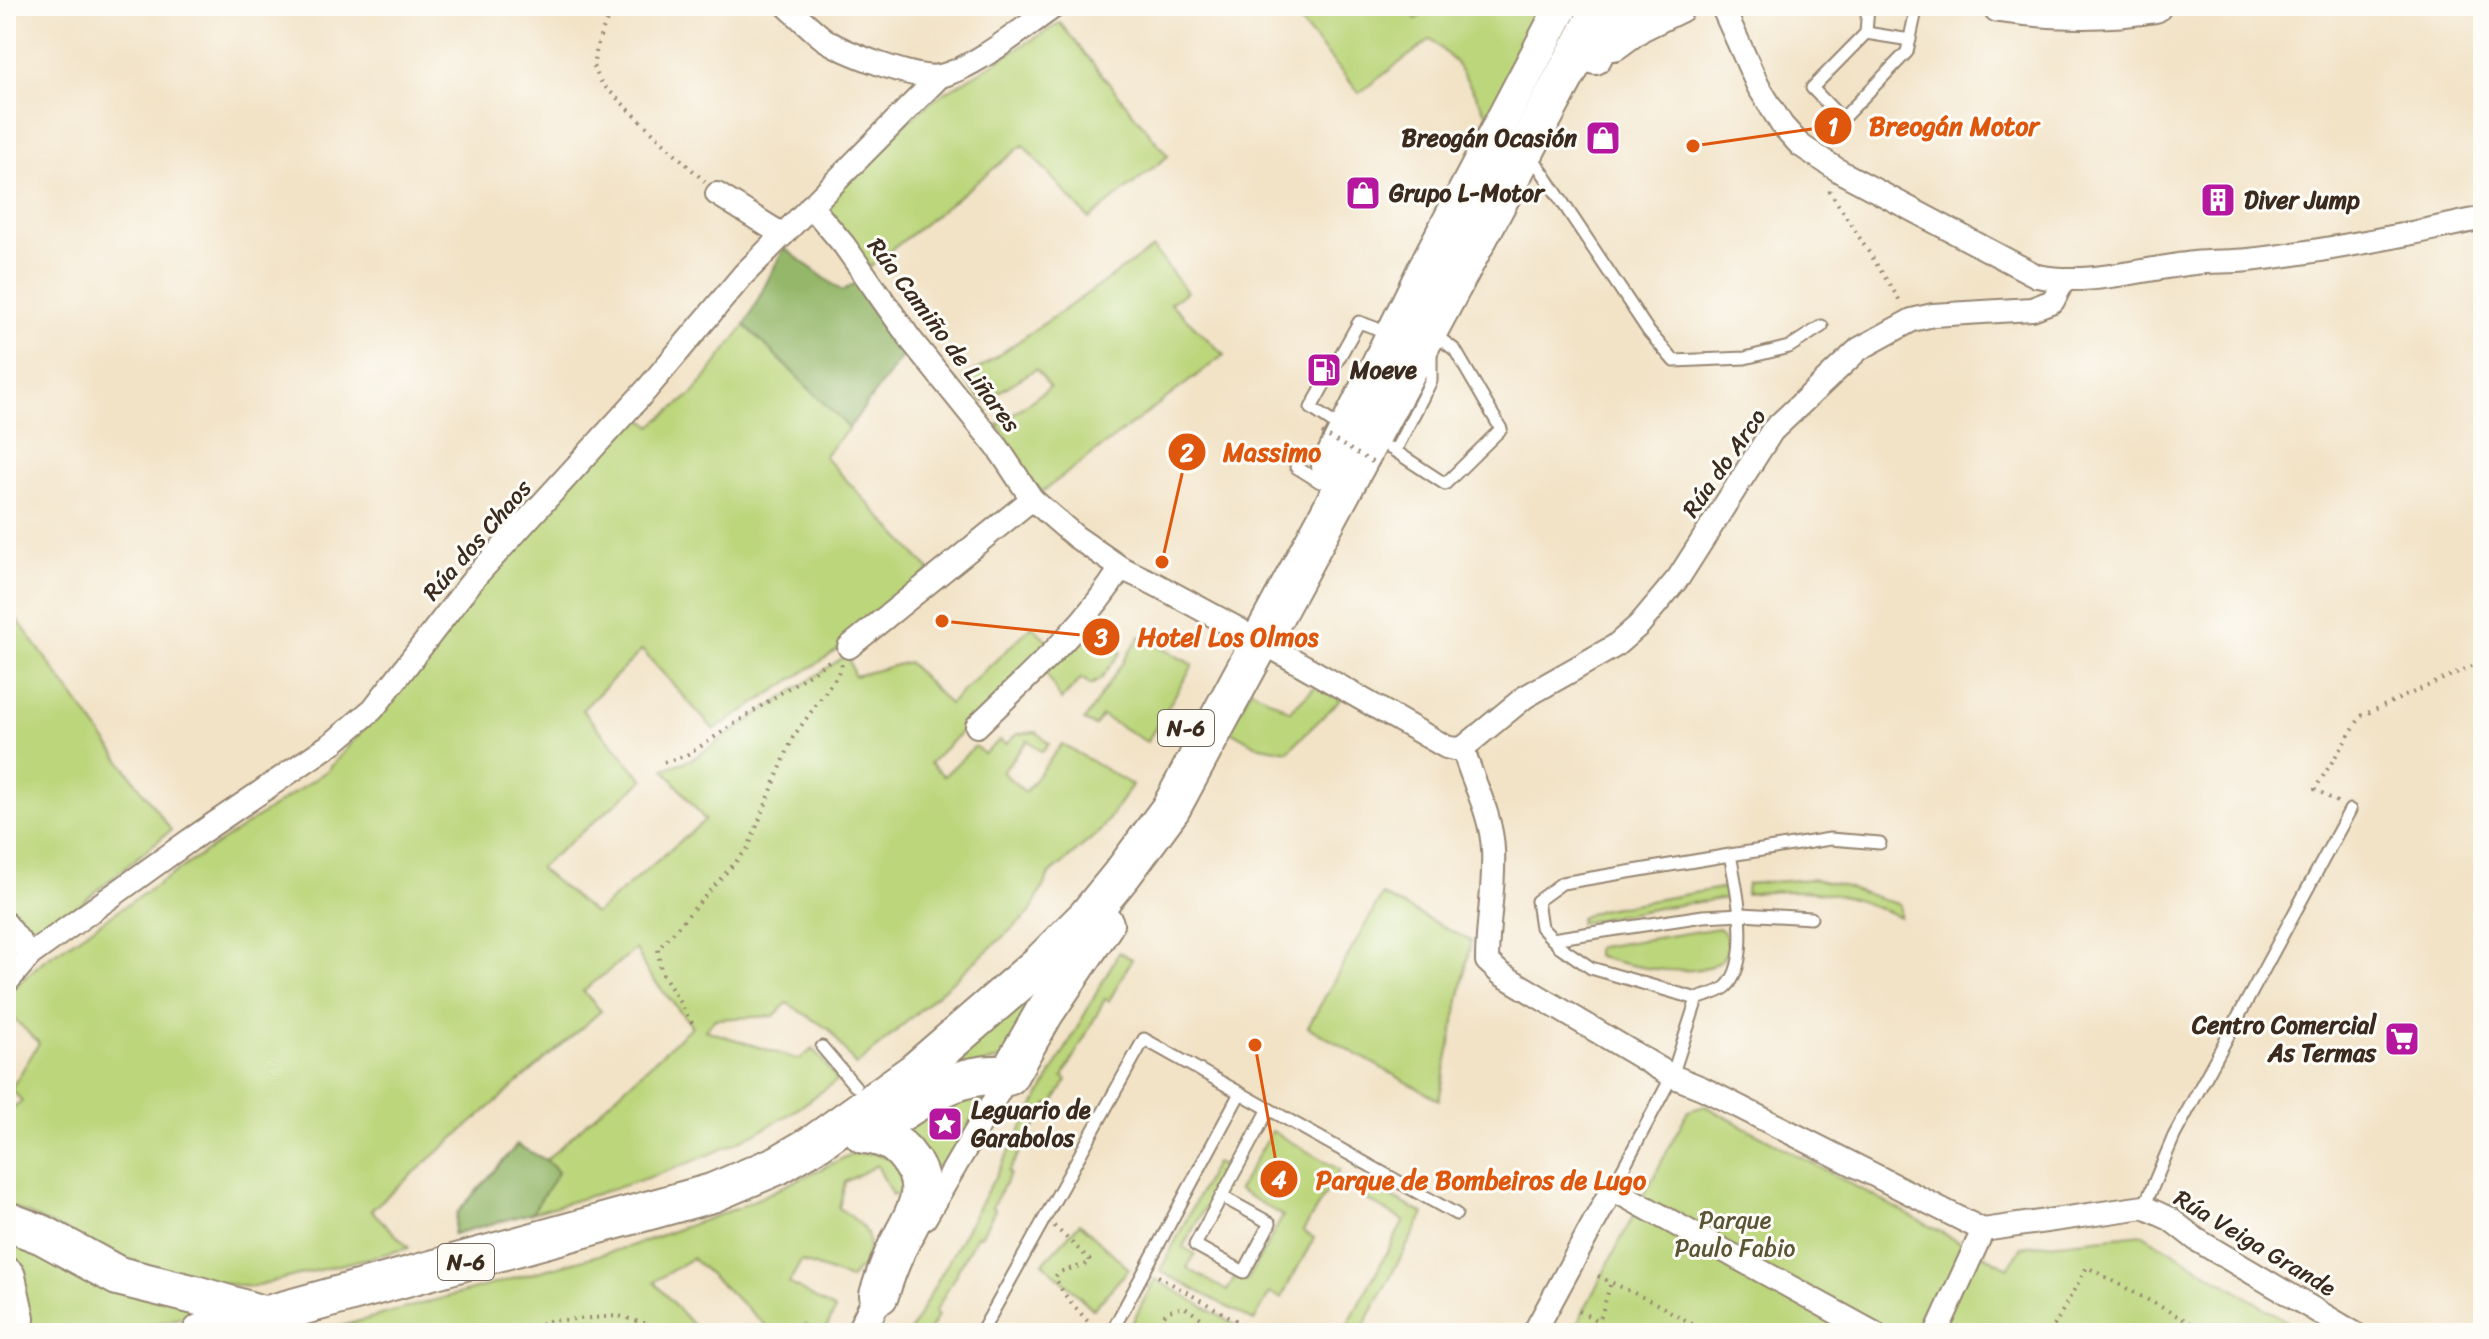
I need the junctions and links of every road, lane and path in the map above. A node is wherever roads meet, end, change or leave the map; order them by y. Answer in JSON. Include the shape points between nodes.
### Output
{"nodes":[{"id":1,"x":613,"y":6,"type":"edge"},
{"id":2,"x":787,"y":6,"type":"edge"},
{"id":3,"x":1055,"y":6,"type":"edge"},
{"id":4,"x":1562,"y":6,"type":"edge"},
{"id":5,"x":1679,"y":6,"type":"edge"},
{"id":6,"x":1722,"y":6,"type":"edge"},
{"id":7,"x":1868,"y":6,"type":"edge"},
{"id":8,"x":1917,"y":6,"type":"edge"},
{"id":9,"x":1999,"y":6,"type":"edge"},
{"id":10,"x":2155,"y":6,"type":"edge"},
{"id":11,"x":1606,"y":8,"type":"edge"},
{"id":12,"x":1866,"y":33,"type":"junction"},
{"id":13,"x":1910,"y":40,"type":"junction"},
{"id":14,"x":1595,"y":58,"type":"junction"},
{"id":15,"x":940,"y":76,"type":"junction"},
{"id":16,"x":1814,"y":155,"type":"junction"},
{"id":17,"x":1537,"y":164,"type":"junction"},
{"id":18,"x":717,"y":194,"type":"joint"},
{"id":19,"x":811,"y":206,"type":"junction"},
{"id":20,"x":2483,"y":218,"type":"edge"},
{"id":21,"x":783,"y":235,"type":"junction"},
{"id":22,"x":2063,"y":281,"type":"junction"},
{"id":23,"x":1912,"y":320,"type":"junction"},
{"id":24,"x":1822,"y":326,"type":"dead end"},
{"id":25,"x":1434,"y":342,"type":"junction"},
{"id":26,"x":1384,"y":451,"type":"junction"},
{"id":27,"x":1326,"y":461,"type":"junction"},
{"id":28,"x":1032,"y":499,"type":"junction"},
{"id":29,"x":1121,"y":568,"type":"junction"},
{"id":30,"x":1251,"y":636,"type":"junction"},
{"id":31,"x":849,"y":647,"type":"junction"},
{"id":32,"x":2483,"y":661,"type":"edge"},
{"id":33,"x":977,"y":726,"type":"dead end"},
{"id":34,"x":1463,"y":748,"type":"junction"},
{"id":35,"x":664,"y":762,"type":"dead end"},
{"id":36,"x":2350,"y":810,"type":"joint"},
{"id":37,"x":1154,"y":834,"type":"junction"},
{"id":38,"x":1880,"y":843,"type":"dead end"},
{"id":39,"x":1730,"y":855,"type":"junction"},
{"id":40,"x":1742,"y":914,"type":"junction"},
{"id":41,"x":1811,"y":918,"type":"dead end"},
{"id":42,"x":6,"y":924,"type":"edge"},
{"id":43,"x":1552,"y":939,"type":"junction"},
{"id":44,"x":30,"y":955,"type":"junction"},
{"id":45,"x":6,"y":983,"type":"edge"},
{"id":46,"x":1697,"y":999,"type":"junction"},
{"id":47,"x":692,"y":1023,"type":"dead end"},
{"id":48,"x":822,"y":1047,"type":"dead end"},
{"id":49,"x":1008,"y":1076,"type":"junction"},
{"id":50,"x":1672,"y":1076,"type":"junction"},
{"id":51,"x":855,"y":1086,"type":"junction"},
{"id":52,"x":1240,"y":1093,"type":"junction"},
{"id":53,"x":1269,"y":1109,"type":"junction"},
{"id":54,"x":864,"y":1134,"type":"junction"},
{"id":55,"x":778,"y":1165,"type":"junction"},
{"id":56,"x":1612,"y":1189,"type":"junction"},
{"id":57,"x":1221,"y":1196,"type":"junction"},
{"id":58,"x":664,"y":1205,"type":"junction"},
{"id":59,"x":2144,"y":1207,"type":"junction"},
{"id":60,"x":1456,"y":1214,"type":"dead end"},
{"id":61,"x":1045,"y":1218,"type":"junction"},
{"id":62,"x":6,"y":1221,"type":"edge"},
{"id":63,"x":1983,"y":1230,"type":"junction"},
{"id":64,"x":1145,"y":1269,"type":"junction"},
{"id":65,"x":1598,"y":1276,"type":"dead end"},
{"id":66,"x":6,"y":1277,"type":"edge"},
{"id":67,"x":1611,"y":1282,"type":"junction"},
{"id":68,"x":879,"y":1295,"type":"junction"},
{"id":69,"x":1579,"y":1311,"type":"dead end"},
{"id":70,"x":266,"y":1316,"type":"junction"},
{"id":71,"x":1598,"y":1321,"type":"junction"},
{"id":72,"x":1238,"y":1322,"type":"junction"},
{"id":73,"x":13,"y":1333,"type":"edge"},
{"id":74,"x":202,"y":1333,"type":"edge"},
{"id":75,"x":510,"y":1333,"type":"edge"},
{"id":76,"x":680,"y":1333,"type":"edge"},
{"id":77,"x":860,"y":1333,"type":"edge"},
{"id":78,"x":981,"y":1333,"type":"edge"},
{"id":79,"x":1098,"y":1333,"type":"edge"},
{"id":80,"x":1111,"y":1333,"type":"edge"},
{"id":81,"x":1148,"y":1333,"type":"edge"},
{"id":82,"x":1207,"y":1333,"type":"edge"},
{"id":83,"x":1224,"y":1333,"type":"edge"},
{"id":84,"x":1239,"y":1333,"type":"edge"},
{"id":85,"x":1534,"y":1333,"type":"edge"},
{"id":86,"x":1596,"y":1333,"type":"edge"},
{"id":87,"x":1708,"y":1333,"type":"edge"},
{"id":88,"x":1874,"y":1333,"type":"edge"},
{"id":89,"x":1936,"y":1333,"type":"edge"},
{"id":90,"x":2050,"y":1333,"type":"edge"},
{"id":91,"x":2209,"y":1333,"type":"edge"},
{"id":92,"x":2354,"y":1333,"type":"edge"}],
"edges":[{"from":1,"to":18,"type":"path","via":[[593,66],[602,84]]},
{"from":2,"to":15,"type":"street","via":[[826,40],[895,69]]},
{"from":3,"to":15,"type":"street","via":[[981,58]]},
{"from":4,"to":27,"type":"main road"},
{"from":5,"to":14,"type":"main road","via":[[1640,25]]},
{"from":6,"to":16,"type":"street","via":[[1782,125]]},
{"from":7,"to":12,"type":"lane"},
{"from":8,"to":13,"type":"lane"},
{"from":9,"to":10,"type":"main road","via":[[2119,12]]},
{"from":11,"to":14,"type":"main road","via":[[1611,27]]},
{"from":11,"to":27,"type":"highway","number":"N-6"},
{"from":12,"to":13,"type":"lane"},
{"from":12,"to":13,"type":"lane","via":[[1812,88],[1842,119],[1907,52]]},
{"from":14,"to":17,"type":"main road"},
{"from":15,"to":19,"type":"street","name":"Rúa dos Chaos"},
{"from":16,"to":22,"type":"street","via":[[2009,263]]},
{"from":16,"to":23,"type":"path","via":[[1815,169]]},
{"from":17,"to":24,"type":"lane","via":[[1674,361],[1745,358],[1789,347]]},
{"from":17,"to":25,"type":"main road"},
{"from":18,"to":21,"type":"street"},
{"from":19,"to":21,"type":"street","name":"Rúa dos Chaos"},
{"from":19,"to":28,"type":"street","name":"Rúa Camiño de Liñares"},
{"from":20,"to":22,"type":"street","via":[[2345,246]]},
{"from":21,"to":44,"type":"street","name":"Rúa dos Chaos","via":[[476,576],[373,709],[334,742]]},
{"from":22,"to":23,"type":"street","name":"Rúa do Arco","via":[[2053,301],[2032,309]]},
{"from":23,"to":34,"type":"street","name":"Rúa do Arco","via":[[1859,349],[1772,431],[1679,577],[1639,625],[1615,646],[1525,697]]},
{"from":25,"to":26,"type":"main road"},
{"from":25,"to":26,"type":"lane","via":[[1455,350],[1501,429],[1445,484]]},
{"from":26,"to":27,"type":"main road"},
{"from":26,"to":27,"type":"path","bridge":true},
{"from":27,"to":30,"type":"highway","number":"N-6"},
{"from":28,"to":29,"type":"street","name":"Rúa Camiño de Liñares"},
{"from":28,"to":31,"type":"street"},
{"from":29,"to":30,"type":"street","name":"Rúa Camiño de Liñares"},
{"from":29,"to":33,"type":"street","via":[[1075,629]]},
{"from":30,"to":34,"type":"street","via":[[1446,747]]},
{"from":30,"to":37,"type":"highway","number":"N-6"},
{"from":30,"to":51,"type":"highway","number":"N-6","via":[[1153,788],[1060,907],[956,1007]]},
{"from":31,"to":35,"type":"path","via":[[685,756]]},
{"from":31,"to":47,"type":"path","via":[[837,676],[793,737],[748,848],[658,949],[661,971]]},
{"from":32,"to":36,"type":"path","via":[[2361,716],[2315,789]]},
{"from":34,"to":50,"type":"street","via":[[1483,799],[1493,848],[1487,961]]},
{"from":36,"to":59,"type":"lane","via":[[2174,1136]]},
{"from":37,"to":49,"type":"highway","number":"N-6","via":[[1127,889]]},
{"from":37,"to":55,"type":"highway","number":"N-6","via":[[1087,917],[1041,963],[915,1072]]},
{"from":38,"to":39,"type":"lane","via":[[1830,839]]},
{"from":39,"to":40,"type":"lane"},
{"from":39,"to":43,"type":"lane","via":[[1562,883],[1537,901],[1541,927]]},
{"from":40,"to":41,"type":"lane"},
{"from":40,"to":43,"type":"lane"},
{"from":40,"to":46,"type":"lane","via":[[1737,970],[1725,989]]},
{"from":42,"to":44,"type":"street"},
{"from":43,"to":46,"type":"lane","via":[[1591,968]]},
{"from":44,"to":45,"type":"street","name":"Rúa dos Chaos"},
{"from":46,"to":50,"type":"lane"},
{"from":48,"to":51,"type":"lane"},
{"from":49,"to":54,"type":"highway","via":[[967,1076]]},
{"from":49,"to":68,"type":"street"},
{"from":50,"to":56,"type":"lane"},
{"from":50,"to":63,"type":"street"},
{"from":51,"to":58,"type":"highway","number":"N-6","via":[[754,1156]]},
{"from":52,"to":53,"type":"lane"},
{"from":52,"to":61,"type":"lane","via":[[1144,1039]]},
{"from":52,"to":64,"type":"lane"},
{"from":53,"to":57,"type":"lane"},
{"from":53,"to":60,"type":"lane"},
{"from":54,"to":55,"type":"highway","via":[[818,1157]]},
{"from":54,"to":68,"type":"highway","via":[[890,1140],[903,1150],[921,1185],[914,1216]]},
{"from":55,"to":58,"type":"highway","number":"N-6","via":[[712,1193]]},
{"from":56,"to":85,"type":"street"},
{"from":56,"to":88,"type":"street"},
{"from":57,"to":57,"type":"lane","via":[[1195,1245],[1244,1272],[1270,1223]]},
{"from":58,"to":70,"type":"highway","number":"N-6"},
{"from":59,"to":63,"type":"street","name":"Rúa Veiga Grande"},
{"from":59,"to":92,"type":"street","name":"Rúa Veiga Grande"},
{"from":61,"to":78,"type":"lane"},
{"from":61,"to":79,"type":"path","via":[[1089,1259],[1090,1263],[1055,1277]]},
{"from":62,"to":70,"type":"highway","via":[[118,1276]]},
{"from":63,"to":89,"type":"street"},
{"from":64,"to":72,"type":"path"},
{"from":64,"to":80,"type":"lane"},
{"from":65,"to":67,"type":"path"},
{"from":66,"to":73,"type":"highway"},
{"from":67,"to":71,"type":"path"},
{"from":67,"to":87,"type":"path"},
{"from":68,"to":77,"type":"street"},
{"from":69,"to":71,"type":"path"},
{"from":70,"to":74,"type":"highway","number":"N-6"},
{"from":71,"to":86,"type":"path"},
{"from":72,"to":83,"type":"path"},
{"from":72,"to":84,"type":"path","via":[[1244,1325]]},
{"from":75,"to":76,"type":"path","via":[[549,1321],[619,1316]]},
{"from":81,"to":82,"type":"path","via":[[1168,1311],[1184,1307],[1204,1320]]},
{"from":90,"to":91,"type":"path","via":[[2087,1267]]}]}
